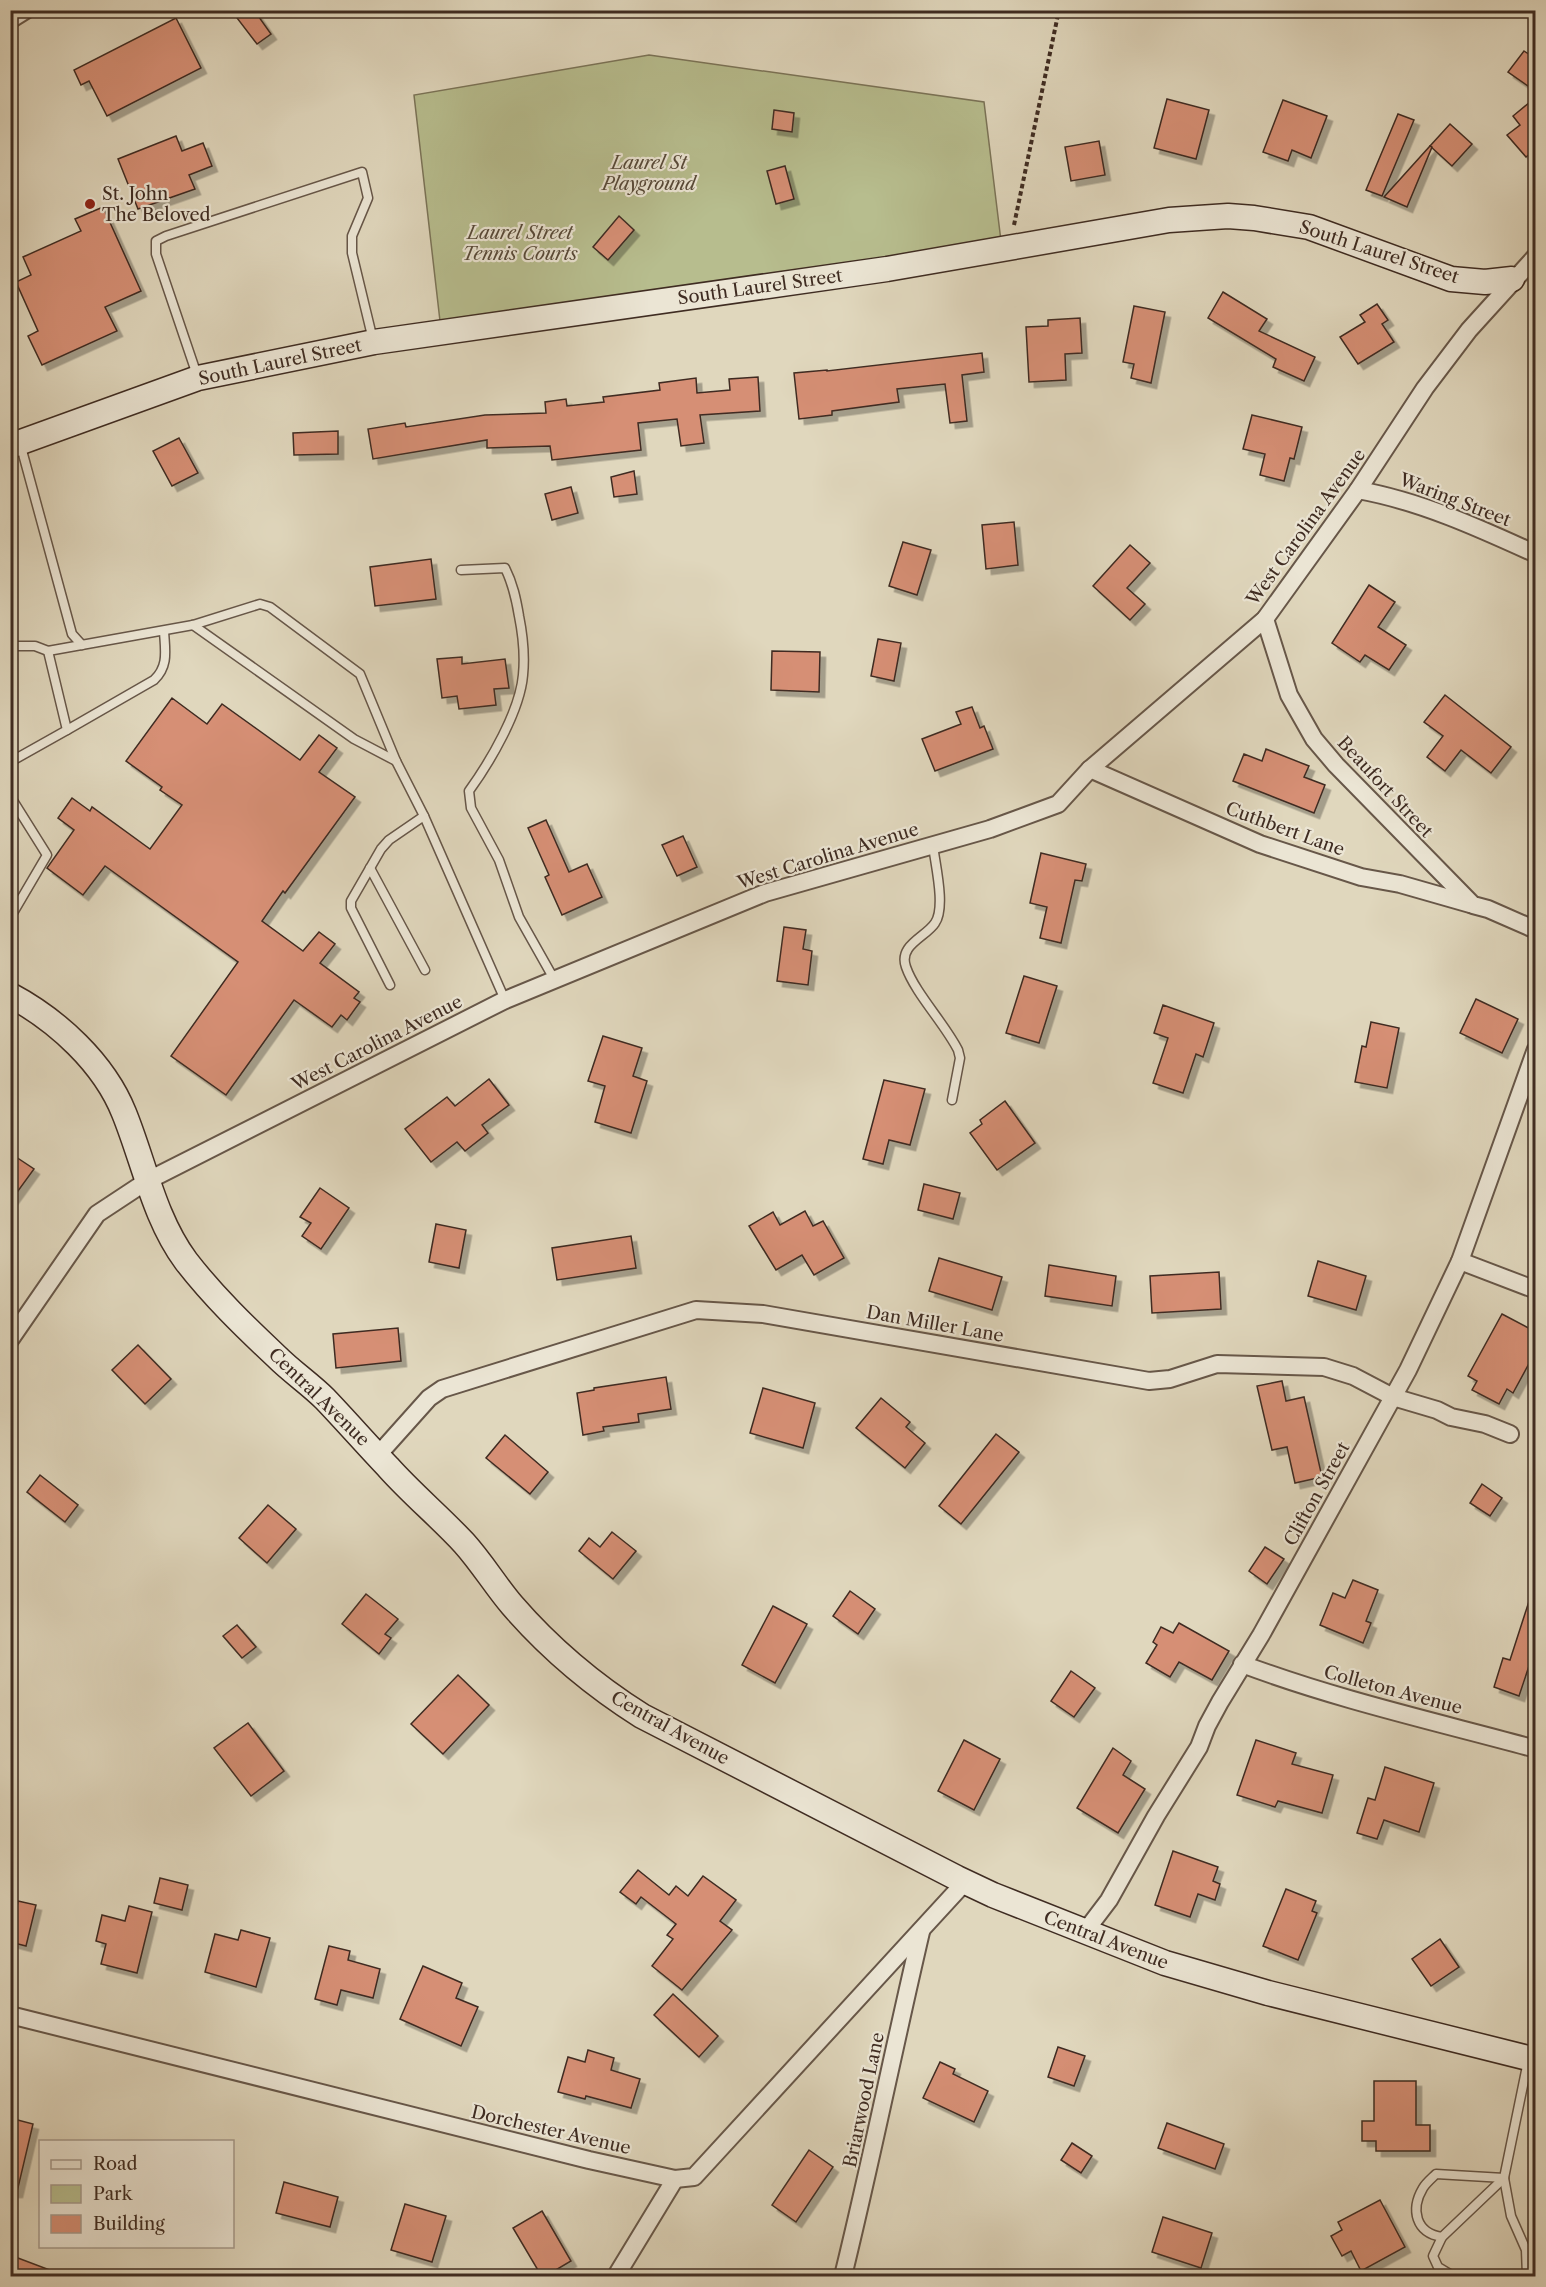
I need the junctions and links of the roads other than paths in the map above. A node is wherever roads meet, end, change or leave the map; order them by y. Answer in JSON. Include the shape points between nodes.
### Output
{"nodes":[{"id":1,"x":26,"y":10,"type":"edge"},
{"id":2,"x":10,"y":20,"type":"edge"},
{"id":3,"x":1536,"y":256,"type":"edge"},
{"id":4,"x":1512,"y":279,"type":"junction"},
{"id":5,"x":374,"y":342,"type":"junction"},
{"id":6,"x":198,"y":378,"type":"junction"},
{"id":7,"x":15,"y":445,"type":"edge"},
{"id":8,"x":1358,"y":490,"type":"junction"},
{"id":9,"x":1536,"y":554,"type":"edge"},
{"id":10,"x":460,"y":570,"type":"dead end"},
{"id":11,"x":1265,"y":619,"type":"junction"},
{"id":12,"x":193,"y":626,"type":"junction"},
{"id":13,"x":165,"y":631,"type":"junction"},
{"id":14,"x":82,"y":645,"type":"junction"},
{"id":15,"x":10,"y":646,"type":"edge"},
{"id":16,"x":48,"y":651,"type":"junction"},
{"id":17,"x":67,"y":730,"type":"junction"},
{"id":18,"x":396,"y":761,"type":"junction"},
{"id":19,"x":10,"y":762,"type":"edge"},
{"id":20,"x":1090,"y":769,"type":"junction"},
{"id":21,"x":10,"y":796,"type":"edge"},
{"id":22,"x":424,"y":816,"type":"junction"},
{"id":23,"x":933,"y":844,"type":"junction"},
{"id":24,"x":370,"y":868,"type":"junction"},
{"id":25,"x":1473,"y":905,"type":"junction"},
{"id":26,"x":10,"y":918,"type":"edge"},
{"id":27,"x":1536,"y":930,"type":"edge"},
{"id":28,"x":425,"y":970,"type":"dead end"},
{"id":29,"x":554,"y":979,"type":"junction"},
{"id":30,"x":390,"y":985,"type":"dead end"},
{"id":31,"x":10,"y":995,"type":"edge"},
{"id":32,"x":505,"y":1000,"type":"junction"},
{"id":33,"x":1536,"y":1049,"type":"edge"},
{"id":34,"x":952,"y":1100,"type":"dead end"},
{"id":35,"x":147,"y":1181,"type":"junction"},
{"id":36,"x":1460,"y":1261,"type":"junction"},
{"id":37,"x":1536,"y":1290,"type":"edge"},
{"id":38,"x":10,"y":1340,"type":"edge"},
{"id":39,"x":1394,"y":1397,"type":"junction"},
{"id":40,"x":1510,"y":1434,"type":"dead end"},
{"id":41,"x":378,"y":1455,"type":"junction"},
{"id":42,"x":1242,"y":1664,"type":"junction"},
{"id":43,"x":1536,"y":1749,"type":"edge"},
{"id":44,"x":965,"y":1882,"type":"junction"},
{"id":45,"x":922,"y":1931,"type":"junction"},
{"id":46,"x":1084,"y":1933,"type":"junction"},
{"id":47,"x":10,"y":2015,"type":"edge"},
{"id":48,"x":1532,"y":2059,"type":"edge"},
{"id":49,"x":1504,"y":2178,"type":"junction"},
{"id":50,"x":675,"y":2179,"type":"junction"},
{"id":51,"x":1442,"y":2236,"type":"junction"},
{"id":52,"x":616,"y":2277,"type":"edge"},
{"id":53,"x":843,"y":2277,"type":"edge"},
{"id":54,"x":1453,"y":2277,"type":"edge"},
{"id":55,"x":1527,"y":2277,"type":"edge"}],
"edges":[{"from":1,"to":2,"type":"street"},
{"from":3,"to":4,"type":"street","name":"West Carolina Avenue"},
{"from":4,"to":5,"type":"street","name":"South Laurel Street","via":[[1451,279],[1309,227],[1228,216],[1169,220],[887,269]]},
{"from":4,"to":8,"type":"street","name":"West Carolina Avenue","via":[[1425,388]]},
{"from":5,"to":6,"type":"street","name":"South Laurel Street"},
{"from":5,"to":6,"type":"lane","via":[[352,253],[352,236],[368,198],[362,172],[156,241],[156,254]]},
{"from":6,"to":7,"type":"street","name":"South Laurel Street"},
{"from":7,"to":14,"type":"lane","via":[[72,634]]},
{"from":8,"to":9,"type":"street","name":"Waring Street","via":[[1429,509]]},
{"from":8,"to":11,"type":"street","name":"West Carolina Avenue"},
{"from":10,"to":29,"type":"lane","via":[[505,568],[514,586],[524,642],[523,678],[513,713],[487,766],[469,791],[471,808],[499,860],[519,917]]},
{"from":11,"to":20,"type":"street","name":"West Carolina Avenue"},
{"from":11,"to":25,"type":"street","name":"Beaufort Street","via":[[1288,695],[1314,739]]},
{"from":12,"to":13,"type":"lane"},
{"from":12,"to":18,"type":"lane","via":[[354,739]]},
{"from":12,"to":18,"type":"lane","via":[[260,604],[270,607],[360,674]]},
{"from":13,"to":14,"type":"lane"},
{"from":13,"to":17,"type":"lane","via":[[166,664],[161,674]]},
{"from":14,"to":16,"type":"lane"},
{"from":15,"to":16,"type":"lane","via":[[36,646]]},
{"from":16,"to":17,"type":"lane"},
{"from":17,"to":19,"type":"lane"},
{"from":18,"to":22,"type":"lane"},
{"from":20,"to":23,"type":"street","name":"West Carolina Avenue","via":[[1058,804],[990,829]]},
{"from":20,"to":25,"type":"street","name":"Cuthbert Lane","via":[[1260,844]]},
{"from":21,"to":26,"type":"lane","via":[[47,855]]},
{"from":22,"to":24,"type":"lane","via":[[389,840]]},
{"from":22,"to":32,"type":"lane"},
{"from":23,"to":29,"type":"street","name":"West Carolina Avenue","via":[[765,893]]},
{"from":23,"to":34,"type":"lane","via":[[938,917],[909,948],[905,961],[958,1050]]},
{"from":24,"to":28,"type":"lane"},
{"from":24,"to":30,"type":"lane","via":[[351,901],[351,908]]},
{"from":25,"to":27,"type":"street","name":"Beaufort Street"},
{"from":29,"to":32,"type":"street","name":"West Carolina Avenue"},
{"from":31,"to":35,"type":"street","name":"Central Avenue","via":[[40,1014],[90,1059],[123,1111]]},
{"from":32,"to":35,"type":"street","name":"West Carolina Avenue"},
{"from":33,"to":36,"type":"street","name":"Clifton Street"},
{"from":35,"to":38,"type":"street","name":"West Carolina Avenue","via":[[97,1214]]},
{"from":35,"to":41,"type":"street","name":"Central Avenue","via":[[172,1239],[218,1300],[324,1397]]},
{"from":36,"to":37,"type":"street"},
{"from":36,"to":39,"type":"street","name":"Clifton Street"},
{"from":39,"to":40,"type":"street","name":"Dan Miller Lane"},
{"from":39,"to":41,"type":"street","name":"Dan Miller Lane","via":[[1353,1376],[1324,1367],[1217,1364],[1170,1379],[1149,1381],[763,1314],[696,1310],[442,1389],[429,1398]]},
{"from":39,"to":42,"type":"street","name":"Clifton Street"},
{"from":41,"to":44,"type":"street","name":"Central Avenue","via":[[465,1544],[513,1606],[573,1667],[606,1693],[642,1716]]},
{"from":42,"to":43,"type":"street","name":"Colleton Avenue","via":[[1389,1711]]},
{"from":42,"to":46,"type":"street","name":"Clifton Street","via":[[1199,1747],[1109,1900]]},
{"from":44,"to":45,"type":"street"},
{"from":44,"to":46,"type":"street","name":"Central Avenue"},
{"from":45,"to":50,"type":"street","via":[[694,2177]]},
{"from":45,"to":53,"type":"street","name":"Briarwood Lane"},
{"from":46,"to":48,"type":"street","name":"Central Avenue","via":[[1165,1964],[1268,1993]]},
{"from":47,"to":50,"type":"street","name":"Dorchester Avenue","via":[[488,2136]]},
{"from":48,"to":49,"type":"lane"},
{"from":49,"to":51,"type":"lane"},
{"from":49,"to":51,"type":"lane","via":[[1436,2174],[1423,2188],[1416,2208],[1420,2226],[1430,2235]]},
{"from":49,"to":55,"type":"lane","via":[[1511,2216],[1526,2250]]},
{"from":50,"to":52,"type":"street"},
{"from":51,"to":54,"type":"lane","via":[[1433,2256],[1438,2267]]}]}
